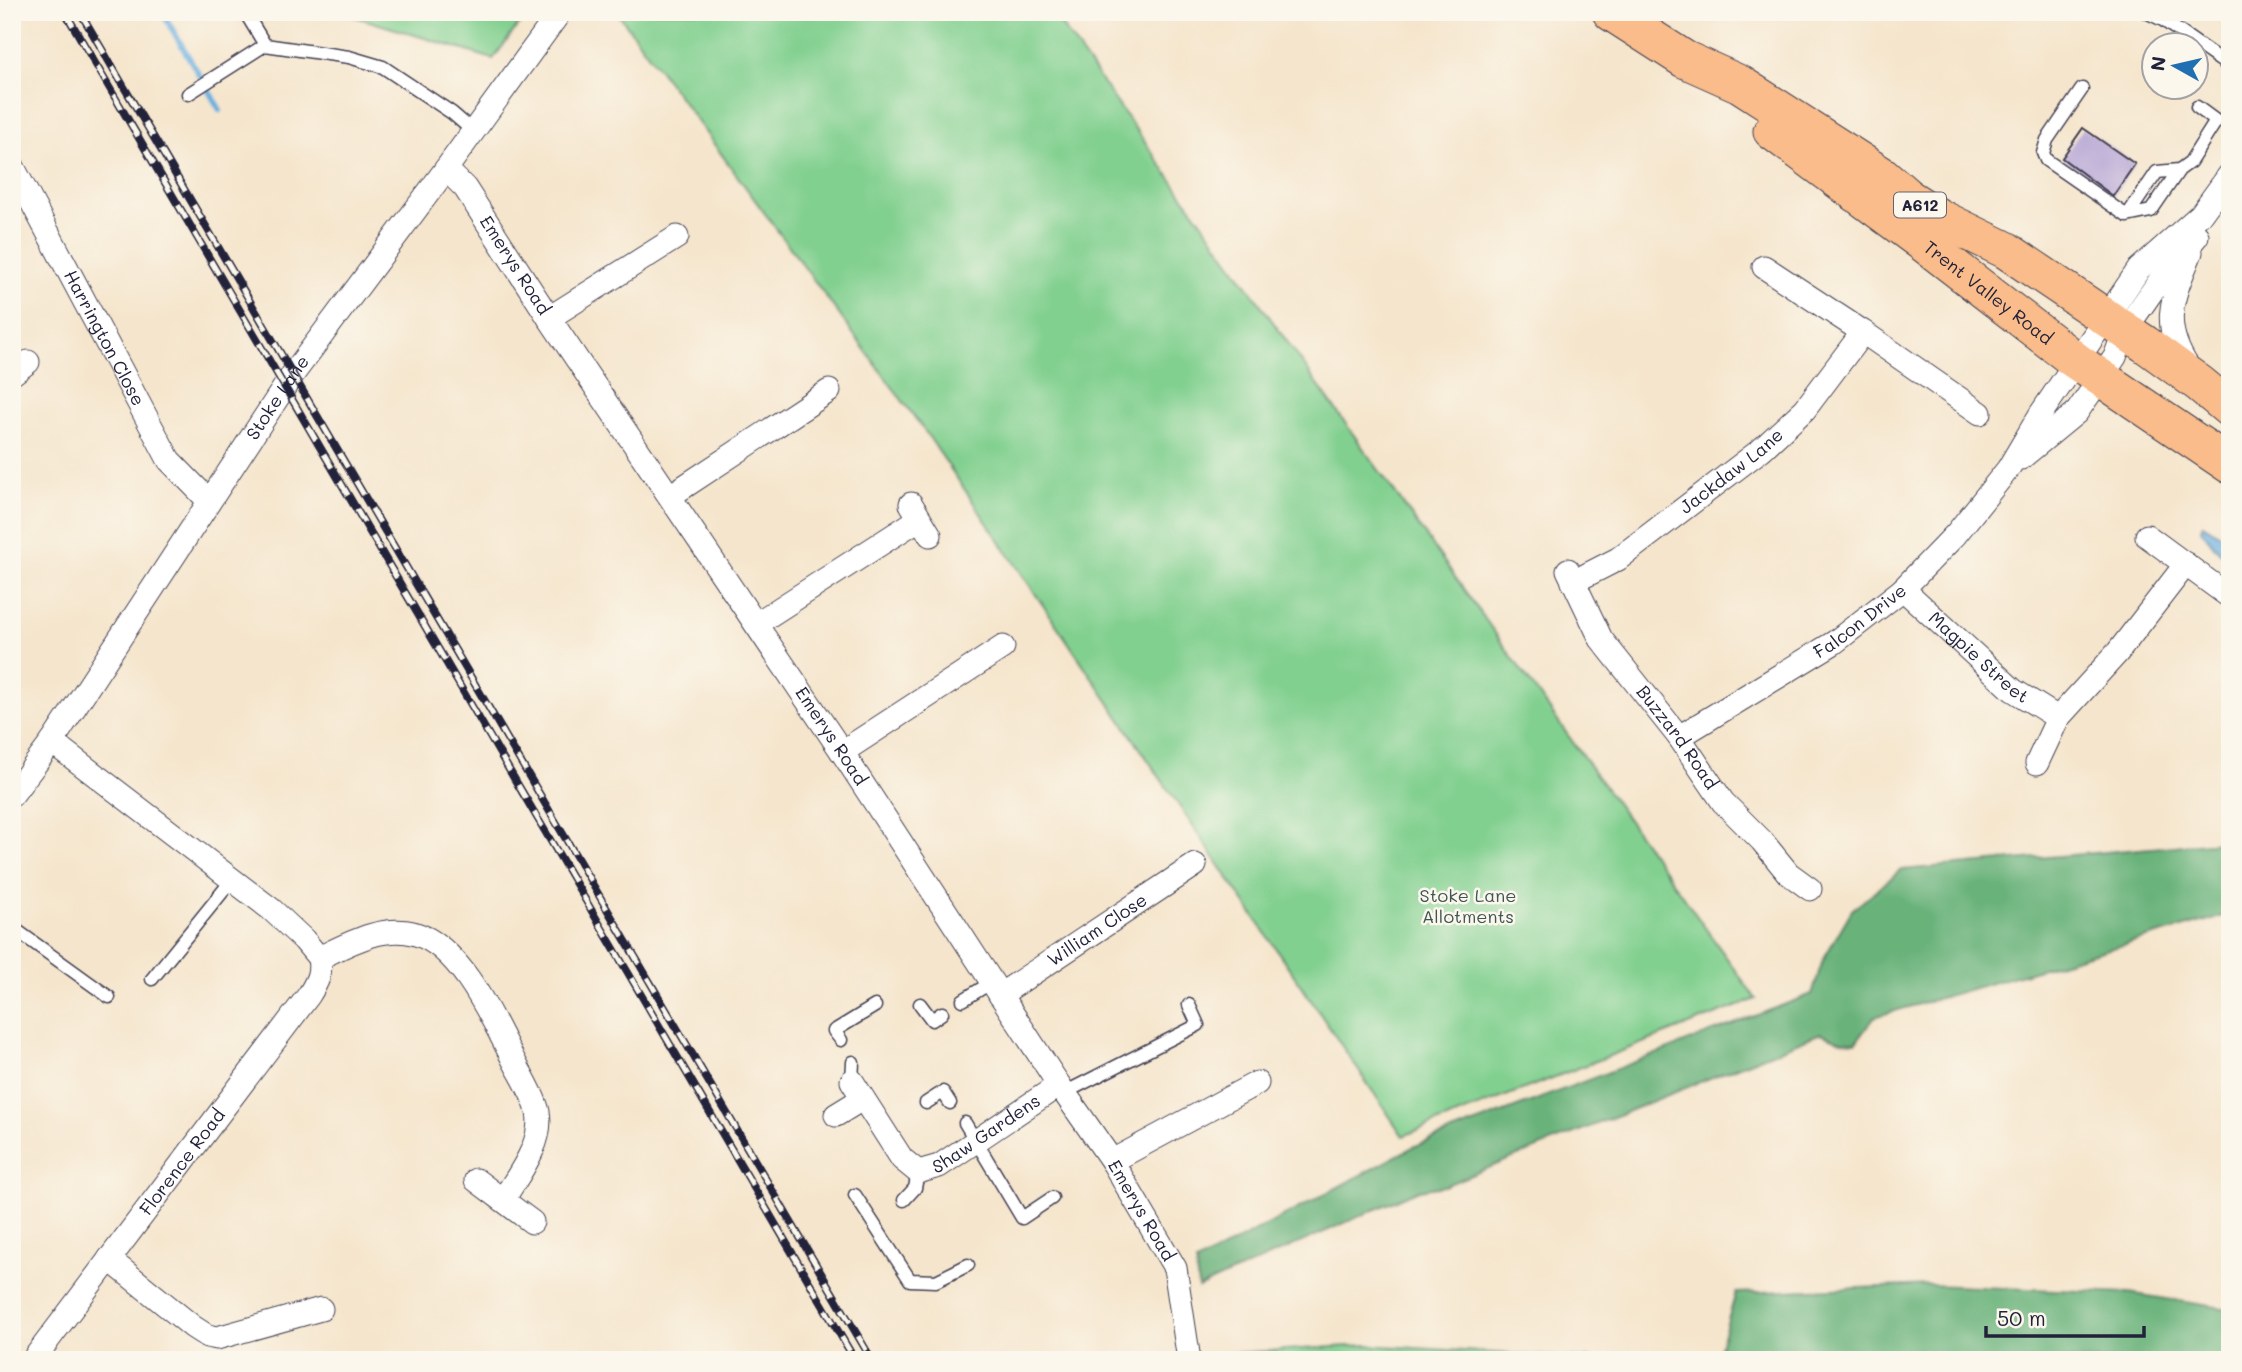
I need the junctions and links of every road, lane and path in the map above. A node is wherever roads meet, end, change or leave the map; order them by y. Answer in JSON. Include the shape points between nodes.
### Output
{"nodes":[{"id":1,"x":245,"y":12,"type":"edge"},
{"id":2,"x":560,"y":12,"type":"edge"},
{"id":3,"x":1611,"y":12,"type":"edge"},
{"id":4,"x":2146,"y":12,"type":"edge"},
{"id":5,"x":2165,"y":16,"type":"edge"},
{"id":6,"x":265,"y":45,"type":"junction"},
{"id":7,"x":1685,"y":59,"type":"junction"},
{"id":8,"x":2230,"y":67,"type":"edge"},
{"id":9,"x":2082,"y":89,"type":"dead end"},
{"id":10,"x":193,"y":91,"type":"dead end"},
{"id":11,"x":2197,"y":107,"type":"dead end"},
{"id":12,"x":474,"y":132,"type":"junction"},
{"id":13,"x":12,"y":165,"type":"edge"},
{"id":14,"x":446,"y":169,"type":"junction"},
{"id":15,"x":2230,"y":174,"type":"edge"},
{"id":16,"x":2199,"y":225,"type":"junction"},
{"id":17,"x":677,"y":237,"type":"dead end"},
{"id":18,"x":1764,"y":267,"type":"dead end"},
{"id":19,"x":550,"y":318,"type":"junction"},
{"id":20,"x":1863,"y":332,"type":"junction"},
{"id":21,"x":2103,"y":346,"type":"junction"},
{"id":22,"x":2200,"y":384,"type":"junction"},
{"id":23,"x":830,"y":391,"type":"dead end"},
{"id":24,"x":2230,"y":409,"type":"edge"},
{"id":25,"x":1980,"y":413,"type":"dead end"},
{"id":26,"x":2230,"y":439,"type":"edge"},
{"id":27,"x":2230,"y":465,"type":"edge"},
{"id":28,"x":670,"y":496,"type":"junction"},
{"id":29,"x":208,"y":500,"type":"junction"},
{"id":30,"x":920,"y":519,"type":"dead end"},
{"id":31,"x":2147,"y":536,"type":"dead end"},
{"id":32,"x":2186,"y":564,"type":"junction"},
{"id":33,"x":1570,"y":576,"type":"joint"},
{"id":34,"x":1903,"y":589,"type":"junction"},
{"id":35,"x":2230,"y":597,"type":"edge"},
{"id":36,"x":755,"y":624,"type":"junction"},
{"id":37,"x":1003,"y":647,"type":"dead end"},
{"id":38,"x":2058,"y":718,"type":"junction"},
{"id":39,"x":1679,"y":737,"type":"junction"},
{"id":40,"x":52,"y":742,"type":"junction"},
{"id":41,"x":842,"y":752,"type":"junction"},
{"id":42,"x":2037,"y":763,"type":"dead end"},
{"id":43,"x":12,"y":795,"type":"edge"},
{"id":44,"x":1195,"y":864,"type":"dead end"},
{"id":45,"x":232,"y":880,"type":"junction"},
{"id":46,"x":1810,"y":889,"type":"dead end"},
{"id":47,"x":12,"y":927,"type":"edge"},
{"id":48,"x":319,"y":958,"type":"junction"},
{"id":49,"x":152,"y":979,"type":"dead end"},
{"id":50,"x":996,"y":988,"type":"junction"},
{"id":51,"x":109,"y":997,"type":"dead end"},
{"id":52,"x":963,"y":1000,"type":"dead end"},
{"id":53,"x":920,"y":1004,"type":"dead end"},
{"id":54,"x":1189,"y":1005,"type":"dead end"},
{"id":55,"x":875,"y":1006,"type":"dead end"},
{"id":56,"x":942,"y":1013,"type":"dead end"},
{"id":57,"x":841,"y":1041,"type":"dead end"},
{"id":58,"x":1257,"y":1083,"type":"dead end"},
{"id":59,"x":1062,"y":1089,"type":"junction"},
{"id":60,"x":926,"y":1103,"type":"dead end"},
{"id":61,"x":950,"y":1103,"type":"dead end"},
{"id":62,"x":836,"y":1115,"type":"dead end"},
{"id":63,"x":970,"y":1133,"type":"junction"},
{"id":64,"x":1112,"y":1161,"type":"junction"},
{"id":65,"x":918,"y":1171,"type":"junction"},
{"id":66,"x":476,"y":1180,"type":"dead end"},
{"id":67,"x":855,"y":1195,"type":"dead end"},
{"id":68,"x":1052,"y":1198,"type":"dead end"},
{"id":69,"x":503,"y":1200,"type":"junction"},
{"id":70,"x":904,"y":1200,"type":"dead end"},
{"id":71,"x":532,"y":1222,"type":"dead end"},
{"id":72,"x":108,"y":1259,"type":"junction"},
{"id":73,"x":968,"y":1265,"type":"dead end"},
{"id":74,"x":321,"y":1309,"type":"dead end"},
{"id":75,"x":33,"y":1360,"type":"edge"},
{"id":76,"x":1189,"y":1360,"type":"edge"}],
"edges":[{"from":1,"to":6,"type":"lane"},
{"from":2,"to":12,"type":"street","name":"Stoke Lane"},
{"from":3,"to":7,"type":"main road","name":"Trent Valley Road","number":"A612"},
{"from":4,"to":5,"type":"lane"},
{"from":5,"to":8,"type":"lane"},
{"from":6,"to":10,"type":"lane"},
{"from":6,"to":12,"type":"lane","via":[[349,57],[383,67]]},
{"from":7,"to":21,"type":"main road","name":"Trent Valley Road","number":"A612","via":[[1729,100],[1927,246]]},
{"from":7,"to":21,"type":"main road","name":"Trent Valley Road","number":"A612","via":[[1740,84],[1883,176],[1907,198],[2006,250]]},
{"from":9,"to":11,"type":"lane","via":[[2043,153],[2046,160],[2127,216],[2151,211],[2179,170],[2190,162],[2216,121]]},
{"from":12,"to":14,"type":"street","name":"Stoke Lane"},
{"from":13,"to":29,"type":"street","name":"Harrington Close","via":[[169,460]]},
{"from":14,"to":19,"type":"street","name":"Emerys Road","via":[[465,188]]},
{"from":14,"to":29,"type":"street","name":"Stoke Lane","via":[[293,374]]},
{"from":15,"to":16,"type":"street"},
{"from":16,"to":21,"type":"street","name":"Falcon Drive","via":[[2139,269]]},
{"from":16,"to":22,"type":"street","via":[[2173,299],[2171,334]]},
{"from":17,"to":19,"type":"street"},
{"from":18,"to":20,"type":"street"},
{"from":19,"to":28,"type":"street","name":"Emerys Road"},
{"from":20,"to":25,"type":"street"},
{"from":20,"to":33,"type":"street","name":"Jackdaw Lane","via":[[1805,409],[1762,449],[1618,559]]},
{"from":21,"to":22,"type":"main road","name":"Trent Valley Road","number":"A612"},
{"from":21,"to":26,"type":"main road","number":"A612"},
{"from":21,"to":27,"type":"main road","name":"Trent Valley Road","number":"A612"},
{"from":21,"to":34,"type":"street","name":"Falcon Drive","via":[[2077,412],[2008,469],[1956,534]]},
{"from":22,"to":24,"type":"main road","name":"Trent Valley Road","number":"A612"},
{"from":23,"to":28,"type":"street"},
{"from":28,"to":36,"type":"street","name":"Emerys Road"},
{"from":29,"to":40,"type":"street","name":"Stoke Lane"},
{"from":30,"to":36,"type":"street"},
{"from":31,"to":32,"type":"street"},
{"from":32,"to":35,"type":"street"},
{"from":32,"to":38,"type":"street","via":[[2118,652]]},
{"from":33,"to":39,"type":"street","name":"Buzzard Road","via":[[1601,639]]},
{"from":34,"to":38,"type":"street","name":"Magpie Street","via":[[2013,690]]},
{"from":34,"to":39,"type":"street","name":"Falcon Drive","via":[[1845,635]]},
{"from":36,"to":41,"type":"street","name":"Emerys Road"},
{"from":37,"to":41,"type":"street"},
{"from":38,"to":42,"type":"street"},
{"from":39,"to":46,"type":"street","name":"Buzzard Road","via":[[1723,802],[1788,873]]},
{"from":40,"to":43,"type":"street","name":"Stoke Lane"},
{"from":40,"to":45,"type":"street"},
{"from":41,"to":50,"type":"street","name":"Emerys Road"},
{"from":44,"to":50,"type":"street","name":"William Close"},
{"from":45,"to":48,"type":"street","via":[[272,910]]},
{"from":45,"to":49,"type":"lane"},
{"from":47,"to":51,"type":"lane"},
{"from":48,"to":69,"type":"street","via":[[392,930],[417,934],[439,946],[457,965],[488,1010],[538,1113],[534,1149]]},
{"from":48,"to":72,"type":"street","name":"Florence Road","via":[[319,979],[309,995]]},
{"from":50,"to":52,"type":"lane"},
{"from":50,"to":59,"type":"street","name":"Emerys Road"},
{"from":53,"to":56,"type":"lane","via":[[932,1020]]},
{"from":54,"to":59,"type":"lane","via":[[1198,1025]]},
{"from":55,"to":57,"type":"lane","via":[[834,1031]]},
{"from":58,"to":64,"type":"street"},
{"from":59,"to":63,"type":"street","name":"Shaw Gardens"},
{"from":59,"to":64,"type":"street","name":"Emerys Road"},
{"from":60,"to":61,"type":"lane","via":[[943,1092]]},
{"from":62,"to":65,"type":"street","name":"Shaw Gardens","via":[[856,1081],[902,1159]]},
{"from":63,"to":65,"type":"street","name":"Shaw Gardens","via":[[939,1166]]},
{"from":63,"to":68,"type":"lane","via":[[1022,1218]]},
{"from":64,"to":76,"type":"street","name":"Emerys Road","via":[[1175,1268]]},
{"from":65,"to":70,"type":"lane","via":[[915,1188]]},
{"from":66,"to":69,"type":"street"},
{"from":67,"to":73,"type":"lane","via":[[877,1221],[910,1280],[936,1281]]},
{"from":69,"to":71,"type":"street"},
{"from":72,"to":74,"type":"street","via":[[207,1336],[217,1338]]},
{"from":72,"to":75,"type":"street","name":"Florence Road"}]}
